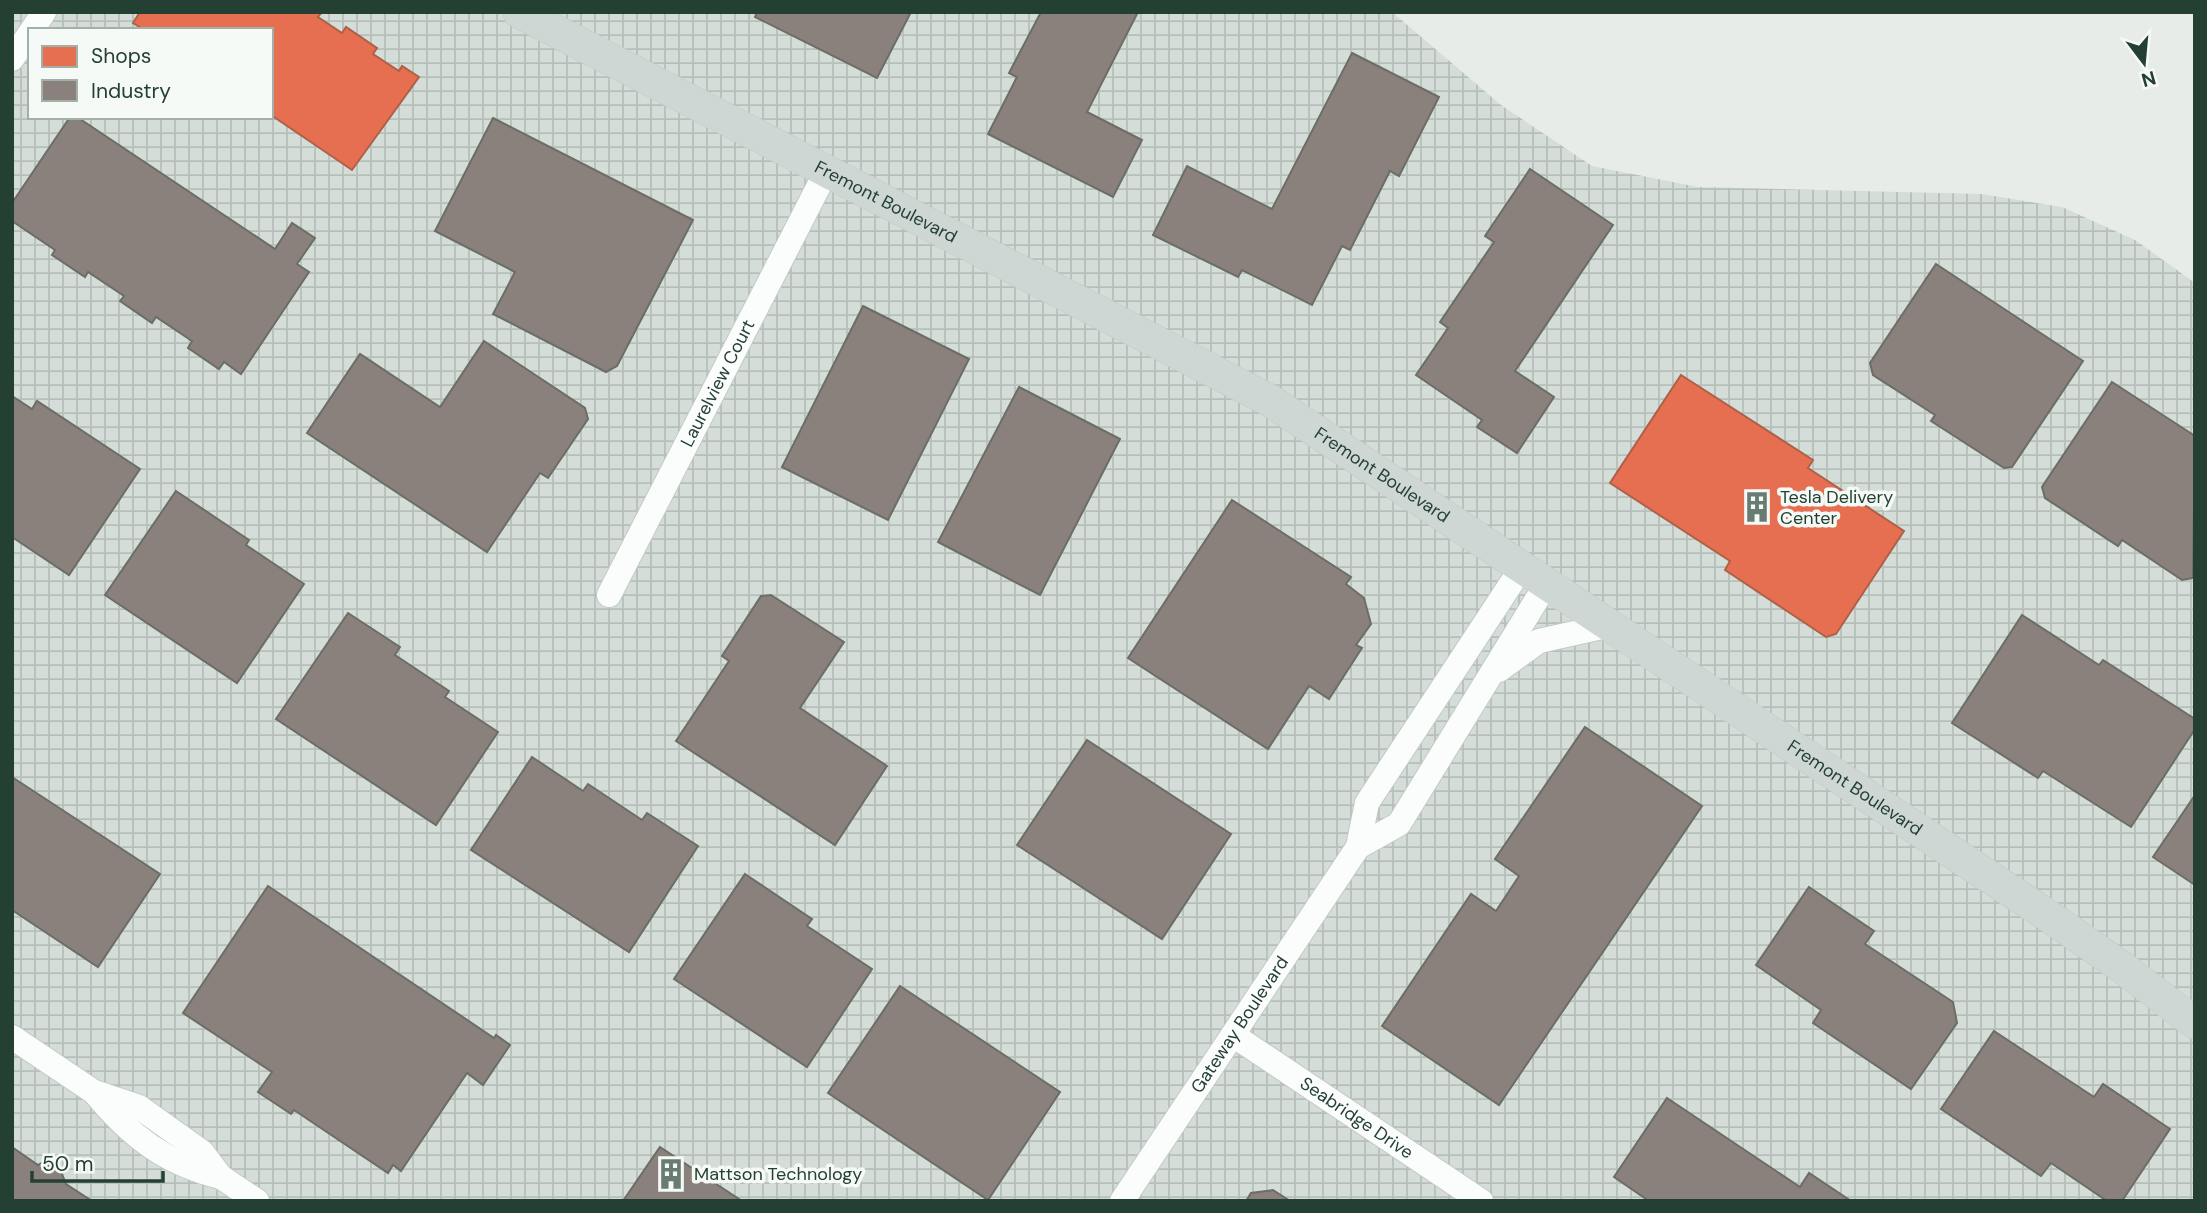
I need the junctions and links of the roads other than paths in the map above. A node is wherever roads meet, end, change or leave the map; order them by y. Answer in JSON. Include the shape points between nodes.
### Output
{"nodes":[{"id":1,"x":44,"y":12,"type":"edge"},
{"id":2,"x":519,"y":12,"type":"edge"},
{"id":3,"x":34,"y":28,"type":"edge"},
{"id":4,"x":28,"y":36,"type":"edge"},
{"id":5,"x":12,"y":59,"type":"edge"},
{"id":6,"x":827,"y":170,"type":"junction"},
{"id":7,"x":1534,"y":575,"type":"junction"},
{"id":8,"x":609,"y":595,"type":"dead end"},
{"id":9,"x":1611,"y":625,"type":"junction"},
{"id":10,"x":1488,"y":679,"type":"junction"},
{"id":11,"x":1357,"y":847,"type":"junction"},
{"id":12,"x":2195,"y":1023,"type":"edge"},
{"id":13,"x":1233,"y":1035,"type":"junction"},
{"id":14,"x":12,"y":1037,"type":"edge"},
{"id":15,"x":257,"y":1201,"type":"edge"},
{"id":16,"x":1122,"y":1201,"type":"edge"},
{"id":17,"x":1480,"y":1201,"type":"edge"}],
"edges":[{"from":1,"to":3,"type":"street"},
{"from":2,"to":6,"type":"main road","name":"Fremont Boulevard"},
{"from":4,"to":5,"type":"street"},
{"from":6,"to":7,"type":"main road","name":"Fremont Boulevard","via":[[1269,400]]},
{"from":6,"to":8,"type":"street","name":"Laurelview Court"},
{"from":7,"to":9,"type":"main road","name":"Fremont Boulevard"},
{"from":7,"to":10,"type":"street","name":"Gateway Boulevard"},
{"from":7,"to":11,"type":"street","name":"Gateway Boulevard","via":[[1367,803]]},
{"from":9,"to":10,"type":"street","via":[[1539,641]]},
{"from":9,"to":12,"type":"main road","name":"Fremont Boulevard","via":[[2123,968]]},
{"from":10,"to":11,"type":"street","name":"Gateway Boulevard","via":[[1399,824]]},
{"from":11,"to":13,"type":"street","name":"Gateway Boulevard"},
{"from":13,"to":16,"type":"street","name":"Gateway Boulevard"},
{"from":13,"to":17,"type":"street","name":"Seabridge Drive"},
{"from":14,"to":15,"type":"street","via":[[94,1092],[139,1107],[202,1152],[222,1177]]}]}
